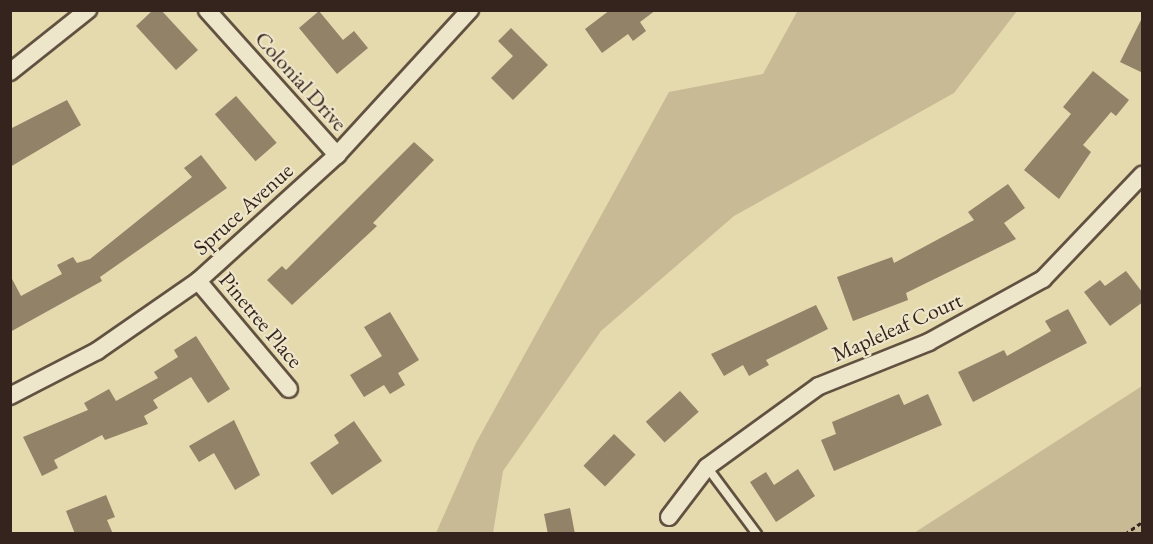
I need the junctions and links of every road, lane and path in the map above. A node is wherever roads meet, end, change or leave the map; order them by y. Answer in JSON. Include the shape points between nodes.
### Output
{"nodes":[{"id":1,"x":88,"y":10,"type":"edge"},
{"id":2,"x":207,"y":10,"type":"edge"},
{"id":3,"x":470,"y":10,"type":"edge"},
{"id":4,"x":10,"y":72,"type":"edge"},
{"id":5,"x":337,"y":155,"type":"junction"},
{"id":6,"x":1143,"y":175,"type":"edge"},
{"id":7,"x":198,"y":281,"type":"junction"},
{"id":8,"x":289,"y":389,"type":"dead end"},
{"id":9,"x":10,"y":396,"type":"edge"},
{"id":10,"x":707,"y":467,"type":"junction"},
{"id":11,"x":669,"y":517,"type":"dead end"},
{"id":12,"x":1143,"y":522,"type":"edge"},
{"id":13,"x":757,"y":534,"type":"edge"},
{"id":14,"x":1125,"y":534,"type":"edge"}],
"edges":[{"from":1,"to":4,"type":"street"},
{"from":2,"to":5,"type":"street","name":"Colonial Drive"},
{"from":3,"to":5,"type":"street","name":"Spruce Avenue"},
{"from":5,"to":7,"type":"street","name":"Spruce Avenue"},
{"from":6,"to":10,"type":"street","name":"Mapleleaf Court","via":[[1043,279],[928,342],[819,386]]},
{"from":7,"to":8,"type":"street","name":"Pinetree Place"},
{"from":7,"to":9,"type":"street","name":"Spruce Avenue","via":[[97,351]]},
{"from":10,"to":11,"type":"street","name":"Mapleleaf Court"},
{"from":10,"to":13,"type":"lane"},
{"from":12,"to":14,"type":"path"}]}
